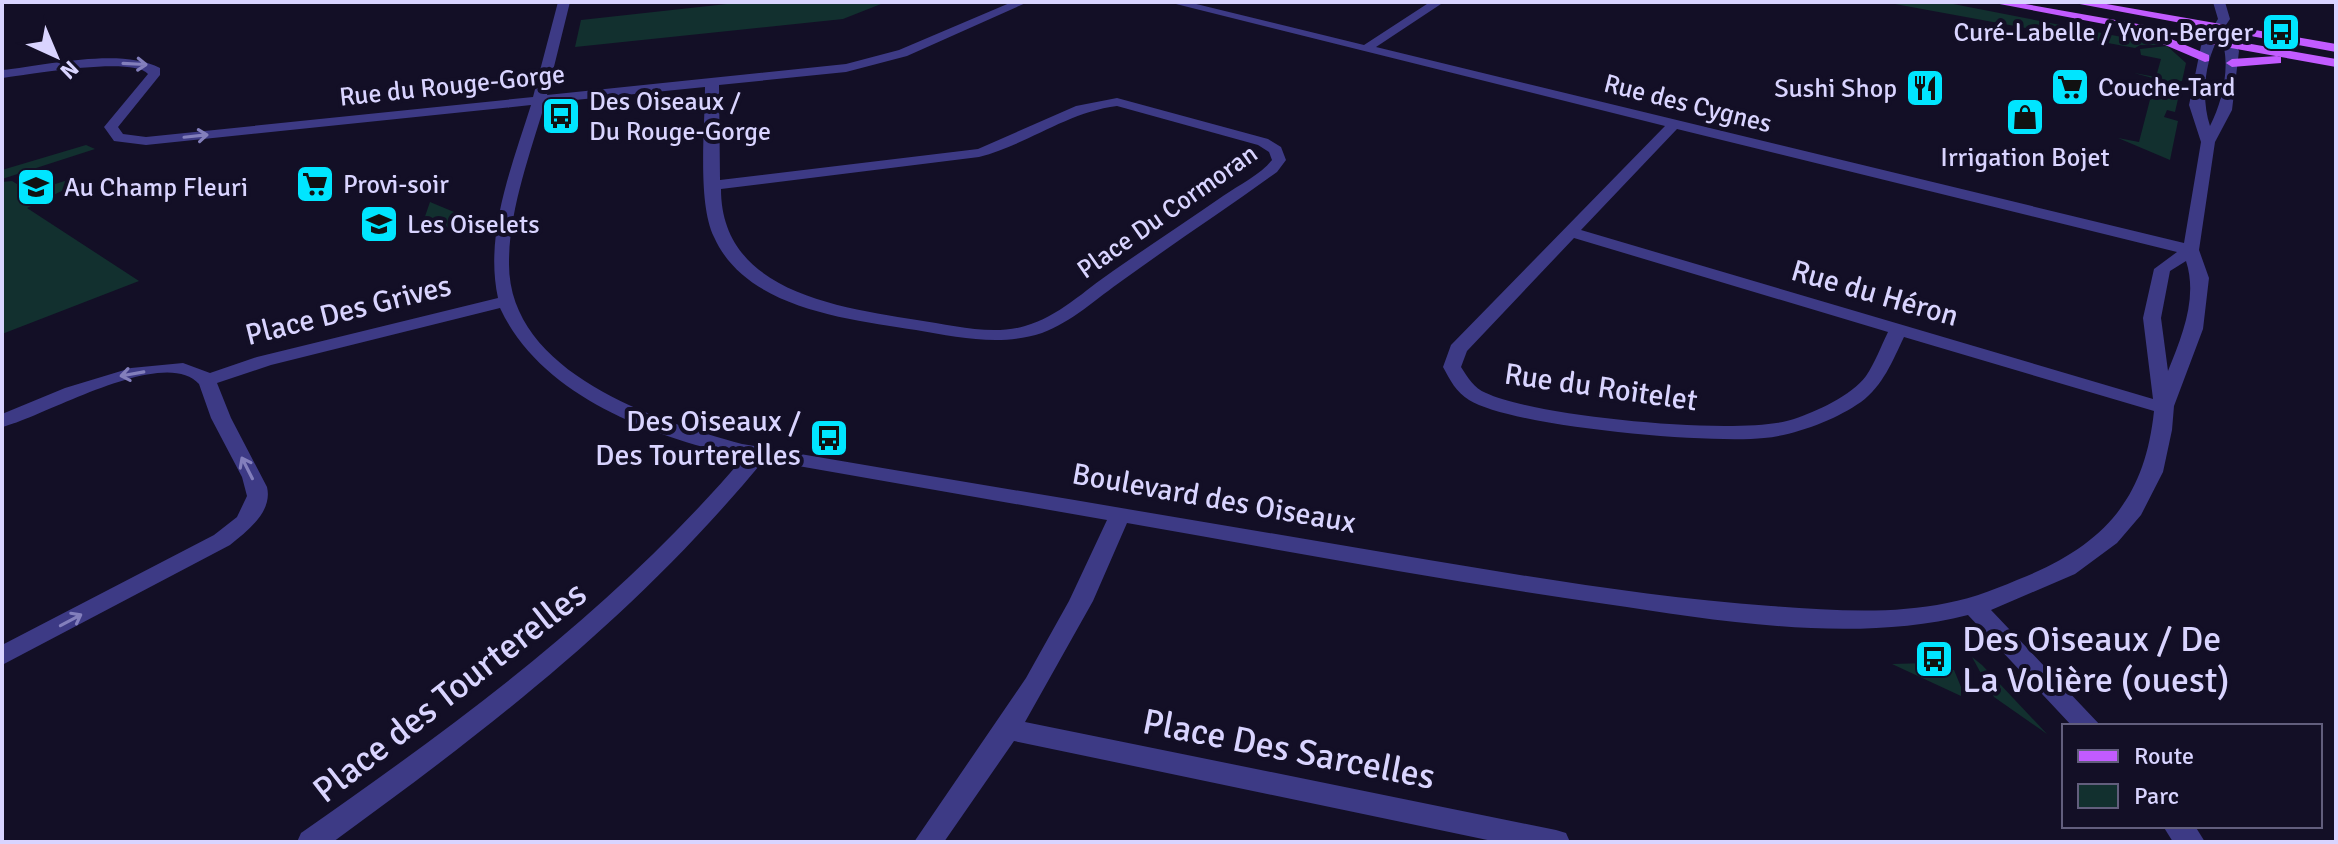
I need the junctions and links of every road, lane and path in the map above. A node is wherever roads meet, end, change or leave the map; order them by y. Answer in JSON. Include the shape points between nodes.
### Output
{"nodes":[{"id":1,"x":564,"y":2,"type":"edge"},
{"id":2,"x":1022,"y":2,"type":"edge"},
{"id":3,"x":1174,"y":2,"type":"edge"},
{"id":4,"x":1438,"y":2,"type":"edge"},
{"id":5,"x":1995,"y":2,"type":"edge"},
{"id":6,"x":2075,"y":2,"type":"edge"},
{"id":7,"x":2219,"y":2,"type":"edge"},
{"id":8,"x":2137,"y":27,"type":"junction"},
{"id":9,"x":2222,"y":28,"type":"junction"},
{"id":10,"x":2212,"y":40,"type":"junction"},
{"id":11,"x":2229,"y":43,"type":"junction"},
{"id":12,"x":2336,"y":48,"type":"edge"},
{"id":13,"x":1365,"y":49,"type":"junction"},
{"id":14,"x":2305,"y":57,"type":"junction"},
{"id":15,"x":2205,"y":58,"type":"junction"},
{"id":16,"x":2232,"y":63,"type":"junction"},
{"id":17,"x":2336,"y":63,"type":"edge"},
{"id":18,"x":2,"y":74,"type":"edge"},
{"id":19,"x":712,"y":82,"type":"junction"},
{"id":20,"x":538,"y":100,"type":"junction"},
{"id":21,"x":1674,"y":124,"type":"junction"},
{"id":22,"x":2208,"y":142,"type":"junction"},
{"id":23,"x":713,"y":185,"type":"junction"},
{"id":24,"x":1571,"y":232,"type":"junction"},
{"id":25,"x":2191,"y":250,"type":"junction"},
{"id":26,"x":504,"y":302,"type":"junction"},
{"id":27,"x":1899,"y":329,"type":"junction"},
{"id":28,"x":207,"y":380,"type":"junction"},
{"id":29,"x":2164,"y":408,"type":"junction"},
{"id":30,"x":2,"y":421,"type":"edge"},
{"id":31,"x":759,"y":453,"type":"junction"},
{"id":32,"x":1120,"y":514,"type":"junction"},
{"id":33,"x":1973,"y":606,"type":"junction"},
{"id":34,"x":2,"y":656,"type":"edge"},
{"id":35,"x":2086,"y":724,"type":"edge"},
{"id":36,"x":1007,"y":729,"type":"junction"},
{"id":37,"x":311,"y":842,"type":"edge"},
{"id":38,"x":928,"y":842,"type":"edge"},
{"id":39,"x":1556,"y":842,"type":"edge"}],
"edges":[{"from":1,"to":20,"type":"street"},
{"from":2,"to":19,"type":"street","name":"Rue du Rouge-Gorge","via":[[873,62]]},
{"from":3,"to":13,"type":"street","name":"Rue des Cygnes"},
{"from":4,"to":13,"type":"street"},
{"from":5,"to":8,"type":"main road"},
{"from":6,"to":9,"type":"main road"},
{"from":7,"to":9,"type":"street","via":[[2224,10]]},
{"from":8,"to":10,"type":"main road"},
{"from":8,"to":15,"type":"main road"},
{"from":9,"to":10,"type":"street","name":"Boulevard des Oiseaux"},
{"from":9,"to":11,"type":"street","name":"Boulevard des Oiseaux"},
{"from":9,"to":12,"type":"main road"},
{"from":10,"to":11,"type":"main road"},
{"from":10,"to":15,"type":"street","name":"Boulevard des Oiseaux"},
{"from":11,"to":14,"type":"main road"},
{"from":11,"to":16,"type":"street","name":"Boulevard des Oiseaux"},
{"from":13,"to":21,"type":"street","name":"Rue des Cygnes"},
{"from":14,"to":16,"type":"main road"},
{"from":14,"to":17,"type":"main road"},
{"from":15,"to":22,"type":"street","name":"Boulevard des Oiseaux","via":[[2196,105]]},
{"from":16,"to":22,"type":"street","name":"Boulevard des Oiseaux","via":[[2225,110]]},
{"from":18,"to":20,"type":"street","name":"Rue du Rouge-Gorge","one_way":true,"via":[[132,62],[149,65],[154,75],[111,127],[116,137],[134,141]]},
{"from":19,"to":20,"type":"street","name":"Rue du Rouge-Gorge"},
{"from":19,"to":23,"type":"street","name":"Place Du Cormoran"},
{"from":20,"to":26,"type":"street","via":[[503,237]]},
{"from":21,"to":24,"type":"street","name":"Rue du Roitelet"},
{"from":21,"to":25,"type":"street","name":"Rue des Cygnes"},
{"from":22,"to":25,"type":"street","name":"Boulevard des Oiseaux"},
{"from":23,"to":23,"type":"street","name":"Place Du Cormoran","via":[[716,221],[728,248],[777,287],[865,317],[1002,335],[1053,320],[1279,160],[1276,150],[1257,140],[1110,102],[1084,107],[1018,141],[979,153]]},
{"from":24,"to":27,"type":"street","name":"Rue du Héron"},
{"from":24,"to":27,"type":"street","name":"Rue du Roitelet","via":[[1454,355],[1453,373],[1477,397],[1524,412],[1618,425],[1765,432],[1800,424],[1854,398],[1874,379]]},
{"from":25,"to":29,"type":"street","name":"Boulevard des Oiseaux","via":[[2200,278],[2194,329]]},
{"from":25,"to":29,"type":"street","name":"Boulevard des Oiseaux","via":[[2162,269],[2152,318]]},
{"from":26,"to":28,"type":"street","name":"Place Des Grives"},
{"from":26,"to":31,"type":"street","name":"Boulevard des Oiseaux","via":[[537,349],[588,391],[655,424]]},
{"from":27,"to":29,"type":"street","name":"Rue du Héron"},
{"from":28,"to":30,"type":"street","one_way":true,"via":[[188,370],[128,374]]},
{"from":34,"to":28,"type":"street","one_way":true,"via":[[222,540],[253,512],[257,488],[219,416]]},
{"from":29,"to":33,"type":"street","name":"Boulevard des Oiseaux","via":[[2152,472],[2117,531],[2067,568]]},
{"from":31,"to":32,"type":"street","name":"Boulevard des Oiseaux"},
{"from":31,"to":37,"type":"street","name":"Place des Tourterelles","via":[[623,601],[565,654]]},
{"from":32,"to":33,"type":"street","name":"Boulevard des Oiseaux","via":[[1704,610],[1841,620]]},
{"from":32,"to":36,"type":"street","via":[[1081,599]]},
{"from":33,"to":35,"type":"street"},
{"from":36,"to":38,"type":"street"},
{"from":36,"to":39,"type":"street","name":"Place Des Sarcelles"}]}
